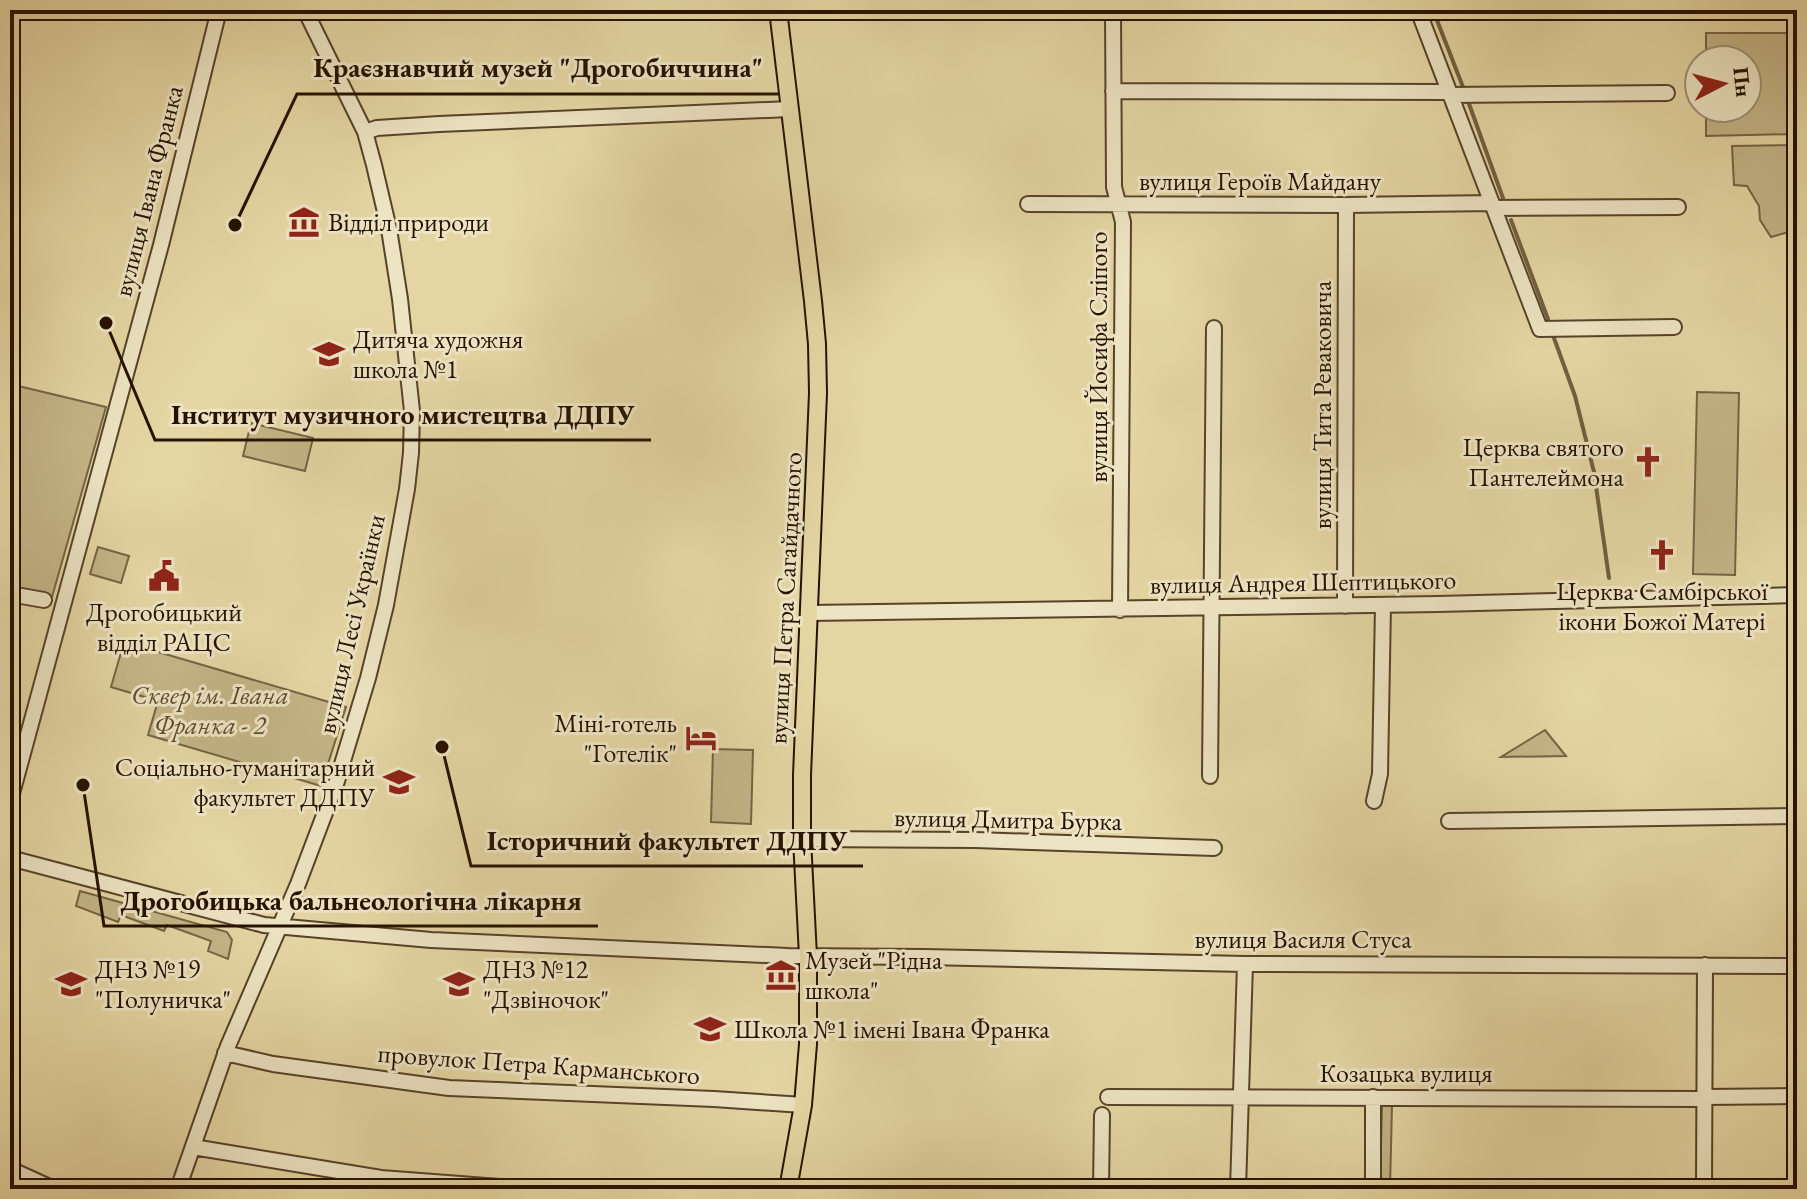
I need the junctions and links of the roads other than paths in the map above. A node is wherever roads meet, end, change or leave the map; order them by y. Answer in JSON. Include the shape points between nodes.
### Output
{"nodes":[{"id":1,"x":219,"y":10,"type":"edge"},
{"id":2,"x":305,"y":10,"type":"edge"},
{"id":3,"x":778,"y":10,"type":"edge"},
{"id":4,"x":1113,"y":10,"type":"edge"},
{"id":5,"x":1418,"y":10,"type":"edge"},
{"id":6,"x":1113,"y":91,"type":"junction"},
{"id":7,"x":1450,"y":93,"type":"junction"},
{"id":8,"x":1667,"y":93,"type":"dead end"},
{"id":9,"x":790,"y":109,"type":"junction"},
{"id":10,"x":365,"y":132,"type":"junction"},
{"id":11,"x":1028,"y":204,"type":"dead end"},
{"id":12,"x":1119,"y":205,"type":"junction"},
{"id":13,"x":1346,"y":205,"type":"junction"},
{"id":14,"x":1493,"y":205,"type":"junction"},
{"id":15,"x":1678,"y":207,"type":"dead end"},
{"id":16,"x":1674,"y":327,"type":"dead end"},
{"id":17,"x":1214,"y":328,"type":"dead end"},
{"id":18,"x":10,"y":594,"type":"edge"},
{"id":19,"x":1797,"y":595,"type":"edge"},
{"id":20,"x":44,"y":600,"type":"dead end"},
{"id":21,"x":1383,"y":605,"type":"junction"},
{"id":22,"x":1345,"y":606,"type":"junction"},
{"id":23,"x":1212,"y":607,"type":"junction"},
{"id":24,"x":1120,"y":610,"type":"junction"},
{"id":25,"x":809,"y":613,"type":"junction"},
{"id":26,"x":1210,"y":776,"type":"dead end"},
{"id":27,"x":10,"y":801,"type":"edge"},
{"id":28,"x":1374,"y":801,"type":"dead end"},
{"id":29,"x":1797,"y":816,"type":"edge"},
{"id":30,"x":1449,"y":821,"type":"dead end"},
{"id":31,"x":802,"y":839,"type":"junction"},
{"id":32,"x":1214,"y":848,"type":"dead end"},
{"id":33,"x":10,"y":858,"type":"edge"},
{"id":34,"x":280,"y":927,"type":"junction"},
{"id":35,"x":808,"y":956,"type":"junction"},
{"id":36,"x":1245,"y":964,"type":"junction"},
{"id":37,"x":1705,"y":965,"type":"junction"},
{"id":38,"x":1797,"y":966,"type":"edge"},
{"id":39,"x":225,"y":1053,"type":"junction"},
{"id":40,"x":1797,"y":1096,"type":"edge"},
{"id":41,"x":1108,"y":1097,"type":"dead end"},
{"id":42,"x":1241,"y":1097,"type":"junction"},
{"id":43,"x":1373,"y":1097,"type":"junction"},
{"id":44,"x":1704,"y":1098,"type":"junction"},
{"id":45,"x":803,"y":1105,"type":"junction"},
{"id":46,"x":1102,"y":1115,"type":"dead end"},
{"id":47,"x":193,"y":1147,"type":"junction"},
{"id":48,"x":10,"y":1169,"type":"edge"},
{"id":49,"x":54,"y":1189,"type":"edge"},
{"id":50,"x":178,"y":1189,"type":"edge"},
{"id":51,"x":527,"y":1189,"type":"edge"},
{"id":52,"x":788,"y":1189,"type":"edge"},
{"id":53,"x":1101,"y":1189,"type":"edge"},
{"id":54,"x":1238,"y":1189,"type":"edge"},
{"id":55,"x":1373,"y":1189,"type":"edge"},
{"id":56,"x":1704,"y":1189,"type":"edge"}],
"edges":[{"from":1,"to":27,"type":"street","name":"вулиця Івана Франка"},
{"from":2,"to":10,"type":"street","name":"вулиця Лесі Українки"},
{"from":3,"to":9,"type":"main road","name":"вулиця Петра Сагайдачного"},
{"from":4,"to":6,"type":"street","name":"вулиця Йосифа Сліпого"},
{"from":5,"to":7,"type":"street"},
{"from":6,"to":7,"type":"street"},
{"from":6,"to":12,"type":"street","name":"вулиця Йосифа Сліпого","via":[[1114,187]]},
{"from":7,"to":8,"type":"street"},
{"from":7,"to":14,"type":"street"},
{"from":9,"to":10,"type":"street","via":[[426,124]]},
{"from":9,"to":25,"type":"main road","name":"вулиця Петра Сагайдачного","via":[[817,344]]},
{"from":10,"to":34,"type":"street","name":"вулиця Лесі Українки","via":[[398,288],[412,411],[411,453],[368,678],[337,781]]},
{"from":11,"to":12,"type":"street","name":"вулиця Героїв Майдану"},
{"from":12,"to":13,"type":"street","name":"вулиця Героїв Майдану"},
{"from":12,"to":24,"type":"street","name":"вулиця Йосифа Сліпого"},
{"from":13,"to":14,"type":"street","name":"вулиця Героїв Майдану"},
{"from":13,"to":22,"type":"street","name":"вулиця Тита Реваковича"},
{"from":14,"to":15,"type":"street","name":"вулиця Героїв Майдану"},
{"from":14,"to":16,"type":"street","via":[[1540,329]]},
{"from":17,"to":23,"type":"street"},
{"from":18,"to":20,"type":"street"},
{"from":19,"to":21,"type":"street","name":"вулиця Андрея Шептицького"},
{"from":21,"to":22,"type":"street","name":"вулиця Андрея Шептицького"},
{"from":21,"to":28,"type":"street","via":[[1380,774]]},
{"from":22,"to":23,"type":"street","name":"вулиця Андрея Шептицького"},
{"from":23,"to":24,"type":"street","name":"вулиця Андрея Шептицького"},
{"from":23,"to":26,"type":"street"},
{"from":24,"to":25,"type":"street","name":"вулиця Андрея Шептицького"},
{"from":25,"to":31,"type":"main road","name":"вулиця Петра Сагайдачного"},
{"from":29,"to":30,"type":"street"},
{"from":31,"to":32,"type":"street","name":"вулиця Дмитра Бурка"},
{"from":31,"to":35,"type":"main road","name":"вулиця Петра Сагайдачного"},
{"from":33,"to":34,"type":"street","name":"вулиця Василя Стуса"},
{"from":34,"to":35,"type":"street","name":"вулиця Василя Стуса","via":[[431,940]]},
{"from":34,"to":39,"type":"street","name":"вулиця Лесі Українки"},
{"from":35,"to":36,"type":"street","name":"вулиця Василя Стуса"},
{"from":35,"to":45,"type":"main road","name":"вулиця Петра Сагайдачного"},
{"from":36,"to":37,"type":"street","name":"вулиця Василя Стуса"},
{"from":36,"to":42,"type":"street"},
{"from":37,"to":38,"type":"street","name":"вулиця Василя Стуса"},
{"from":37,"to":44,"type":"street"},
{"from":39,"to":45,"type":"street","name":"провулок Петра Карманського","via":[[449,1088]]},
{"from":39,"to":47,"type":"street","name":"вулиця Лесі Українки"},
{"from":40,"to":44,"type":"street","name":"Козацька вулиця"},
{"from":41,"to":42,"type":"street","name":"Козацька вулиця"},
{"from":42,"to":43,"type":"street","name":"Козацька вулиця"},
{"from":42,"to":54,"type":"street"},
{"from":43,"to":44,"type":"street","name":"Козацька вулиця"},
{"from":43,"to":55,"type":"street"},
{"from":44,"to":56,"type":"street"},
{"from":45,"to":52,"type":"main road","name":"вулиця Петра Сагайдачного"},
{"from":46,"to":53,"type":"street"},
{"from":47,"to":50,"type":"street","name":"вулиця Лесі Українки"},
{"from":47,"to":51,"type":"street","via":[[381,1178]]},
{"from":48,"to":49,"type":"street"}]}
